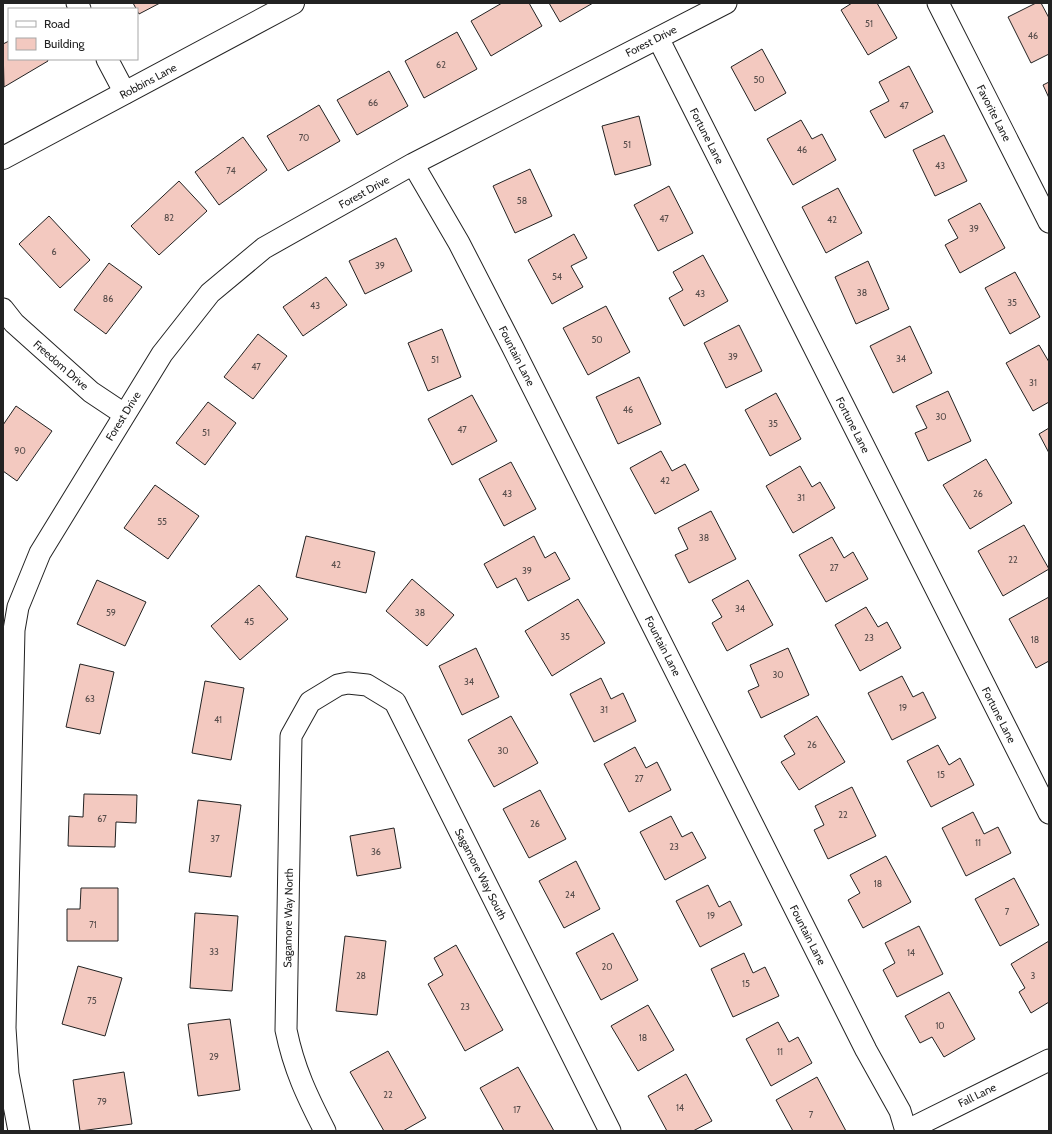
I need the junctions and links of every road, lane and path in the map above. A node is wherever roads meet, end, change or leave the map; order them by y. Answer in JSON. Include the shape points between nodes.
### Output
{"nodes":[{"id":1,"x":294,"y":3,"type":"edge"},
{"id":2,"x":726,"y":3,"type":"edge"},
{"id":3,"x":938,"y":3,"type":"edge"},
{"id":4,"x":658,"y":38,"type":"junction"},
{"id":5,"x":108,"y":60,"type":"edge"},
{"id":6,"x":125,"y":93,"type":"junction"},
{"id":7,"x":3,"y":158,"type":"edge"},
{"id":8,"x":413,"y":164,"type":"junction"},
{"id":9,"x":1049,"y":222,"type":"edge"},
{"id":10,"x":3,"y":309,"type":"edge"},
{"id":11,"x":124,"y":414,"type":"junction"},
{"id":12,"x":310,"y":702,"type":"joint"},
{"id":13,"x":1049,"y":813,"type":"edge"},
{"id":14,"x":1049,"y":1060,"type":"edge"},
{"id":15,"x":19,"y":1131,"type":"edge"},
{"id":16,"x":325,"y":1131,"type":"edge"},
{"id":17,"x":610,"y":1131,"type":"edge"},
{"id":18,"x":906,"y":1131,"type":"edge"}],
"edges":[{"from":1,"to":6,"type":"street","name":"Robbins Lane"},
{"from":2,"to":4,"type":"street","name":"Forest Drive"},
{"from":3,"to":9,"type":"street","name":"Favorite Lane"},
{"from":4,"to":8,"type":"street","name":"Forest Drive"},
{"from":4,"to":13,"type":"street","name":"Fortune Lane"},
{"from":5,"to":6,"type":"street"},
{"from":6,"to":7,"type":"street","name":"Robbins Lane"},
{"from":8,"to":11,"type":"street","name":"Forest Drive","via":[[264,248],[210,293],[162,354]]},
{"from":8,"to":18,"type":"street","name":"Fountain Lane","via":[[459,243],[512,346],[866,1050],[900,1111]]},
{"from":10,"to":11,"type":"street","name":"Freedom Drive","via":[[14,323],[91,392]]},
{"from":11,"to":15,"type":"street","name":"Forest Drive","via":[[40,553],[18,607],[14,630],[5,1028],[8,1074]]},
{"from":12,"to":16,"type":"street","name":"Sagamore Way North","via":[[291,736],[286,1030],[291,1057]]},
{"from":12,"to":17,"type":"street","name":"Sagamore Way South","via":[[338,685],[348,682],[367,685],[395,702]]},
{"from":14,"to":18,"type":"street","name":"Fall Lane"}]}
